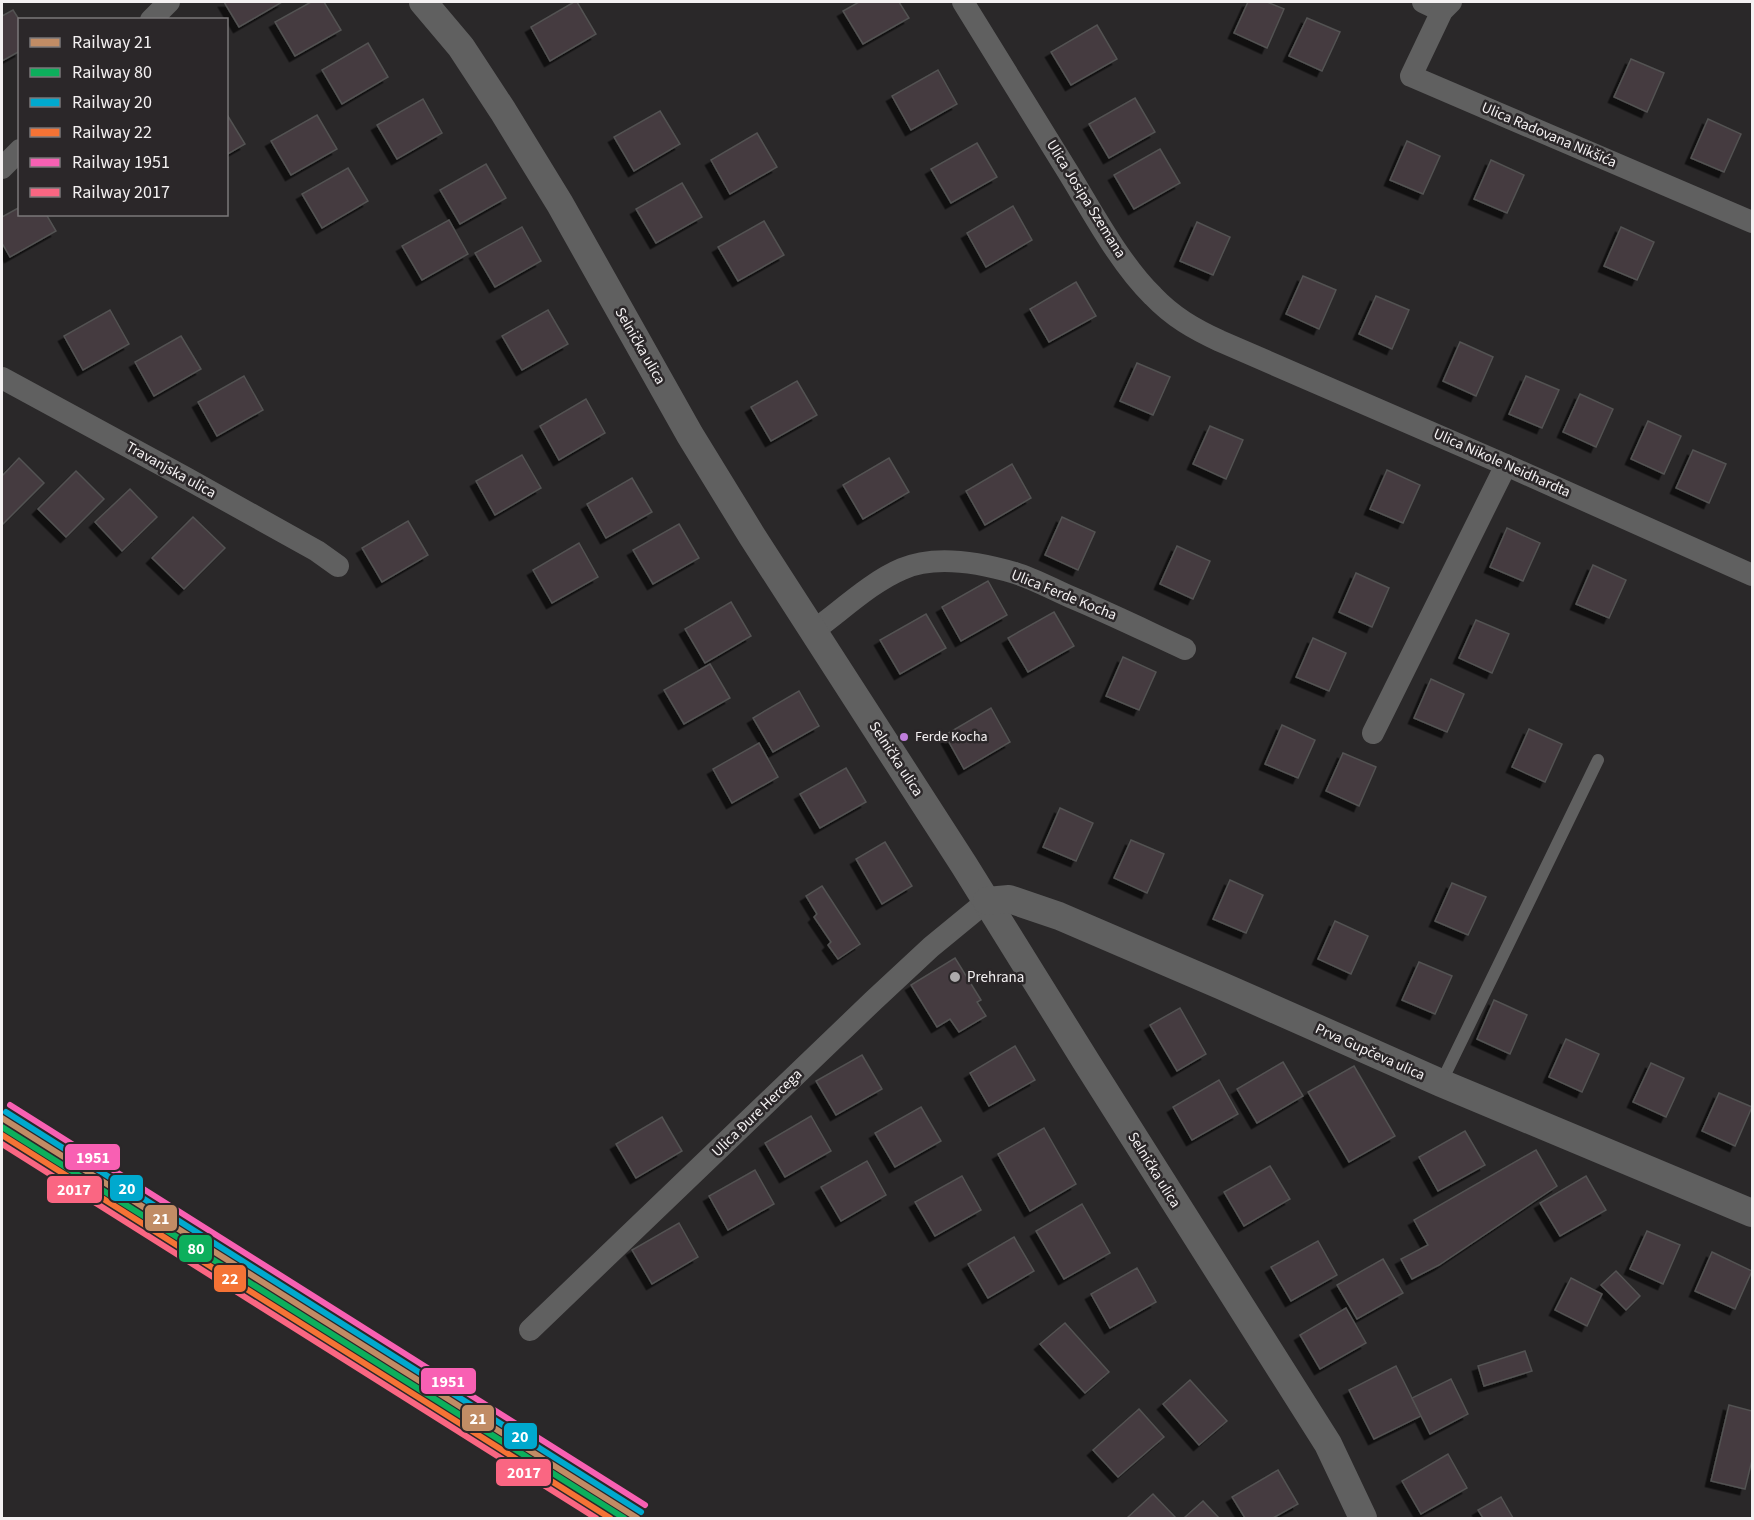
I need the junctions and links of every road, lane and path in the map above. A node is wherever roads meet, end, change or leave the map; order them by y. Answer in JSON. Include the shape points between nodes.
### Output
{"nodes":[{"id":1,"x":169,"y":2,"type":"edge"},
{"id":2,"x":423,"y":2,"type":"edge"},
{"id":3,"x":963,"y":2,"type":"edge"},
{"id":4,"x":1439,"y":5,"type":"edge"},
{"id":5,"x":153,"y":18,"type":"edge"},
{"id":6,"x":18,"y":152,"type":"edge"},
{"id":7,"x":2,"y":168,"type":"edge"},
{"id":8,"x":1752,"y":222,"type":"edge"},
{"id":9,"x":1250,"y":354,"type":"joint"},
{"id":10,"x":2,"y":378,"type":"edge"},
{"id":11,"x":1506,"y":465,"type":"junction"},
{"id":12,"x":338,"y":566,"type":"dead end"},
{"id":13,"x":1752,"y":575,"type":"edge"},
{"id":14,"x":813,"y":631,"type":"junction"},
{"id":15,"x":1185,"y":649,"type":"dead end"},
{"id":16,"x":1373,"y":733,"type":"dead end"},
{"id":17,"x":1598,"y":760,"type":"dead end"},
{"id":18,"x":987,"y":901,"type":"junction"},
{"id":19,"x":1442,"y":1083,"type":"junction"},
{"id":20,"x":1752,"y":1213,"type":"edge"},
{"id":21,"x":531,"y":1330,"type":"dead end"},
{"id":22,"x":1364,"y":1518,"type":"edge"}],
"edges":[{"from":1,"to":5,"type":"street"},
{"from":2,"to":14,"type":"street","name":"Selnička ulica","via":[[461,46],[503,111],[690,435]]},
{"from":3,"to":9,"type":"street","name":"Ulica Josipa Szemana","via":[[1097,220],[1151,294],[1192,328]]},
{"from":4,"to":8,"type":"street","name":"Ulica Radovana Nikšića","via":[[1412,76]]},
{"from":6,"to":7,"type":"street"},
{"from":9,"to":11,"type":"street","name":"Ulica Nikole Neidhardta"},
{"from":10,"to":12,"type":"street","name":"Travanjska ulica"},
{"from":11,"to":13,"type":"street","name":"Ulica Nikole Neidhardta"},
{"from":11,"to":16,"type":"street"},
{"from":14,"to":15,"type":"street","name":"Ulica Ferde Kocha","via":[[878,582],[904,568],[932,561],[987,566],[1016,574]]},
{"from":14,"to":18,"type":"street","name":"Selnička ulica"},
{"from":17,"to":19,"type":"lane"},
{"from":18,"to":19,"type":"street","name":"Prva Gupčeva ulica","via":[[1009,899],[1059,916]]},
{"from":18,"to":21,"type":"street","name":"Ulica Đure Hercega","via":[[873,1001]]},
{"from":18,"to":22,"type":"street","name":"Selnička ulica","via":[[1328,1444]]},
{"from":19,"to":20,"type":"street","name":"Prva Gupčeva ulica"}]}
